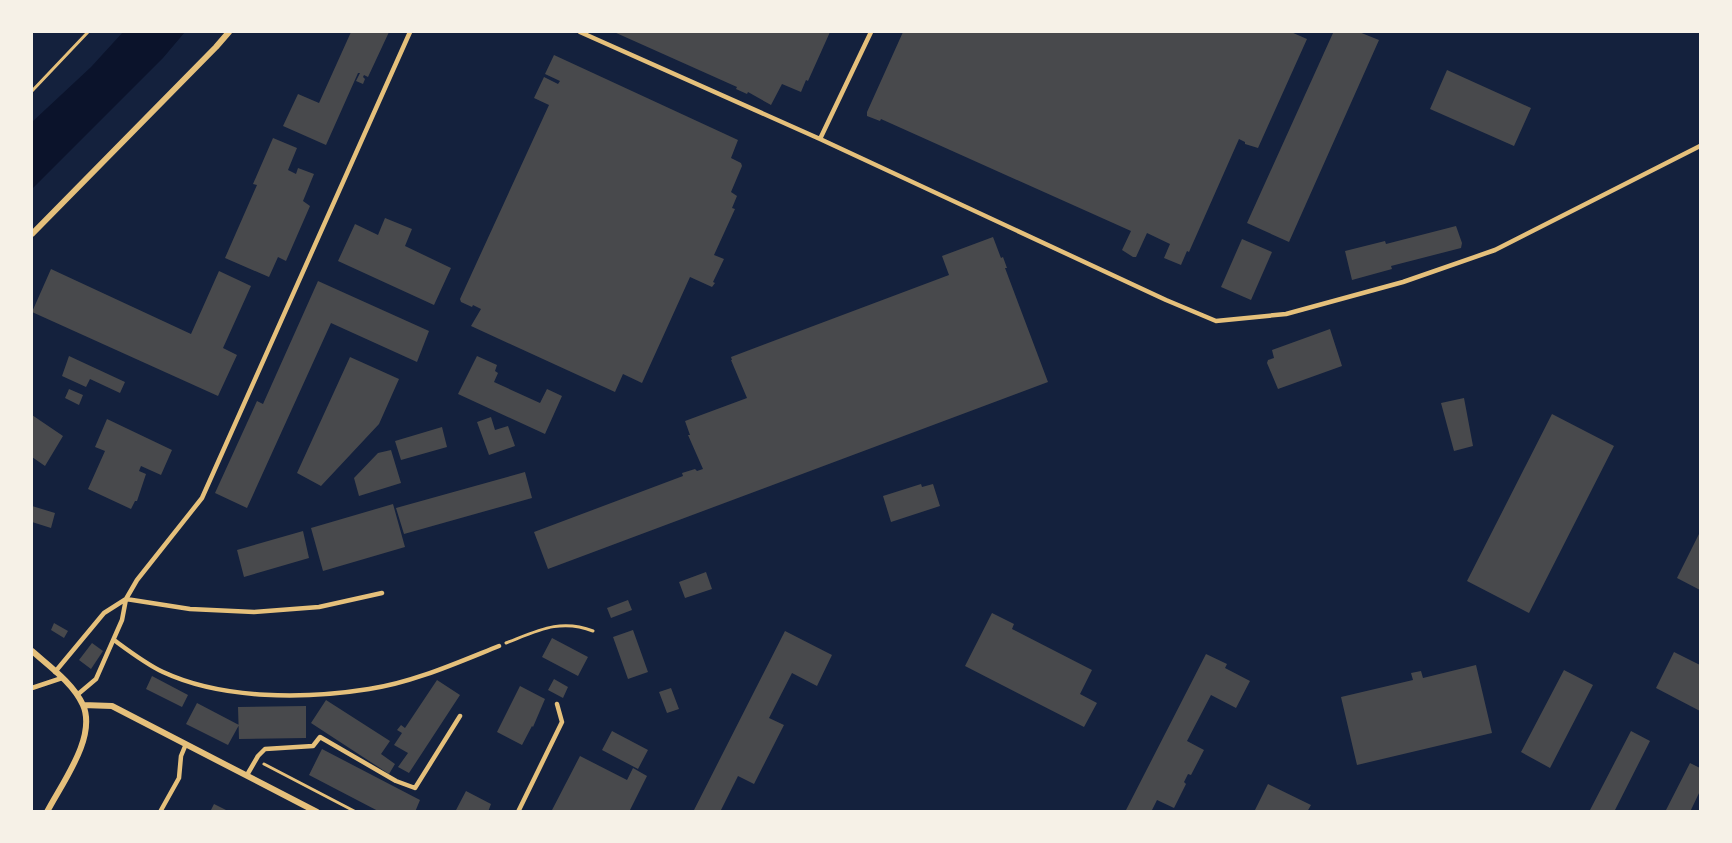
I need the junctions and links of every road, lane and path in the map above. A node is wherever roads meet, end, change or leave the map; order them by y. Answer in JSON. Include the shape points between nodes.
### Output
{"nodes":[{"id":1,"x":88,"y":32,"type":"edge"},
{"id":2,"x":229,"y":32,"type":"edge"},
{"id":3,"x":410,"y":32,"type":"edge"},
{"id":4,"x":580,"y":32,"type":"edge"},
{"id":5,"x":871,"y":32,"type":"edge"},
{"id":6,"x":32,"y":91,"type":"edge"},
{"id":7,"x":820,"y":139,"type":"junction"},
{"id":8,"x":1701,"y":146,"type":"edge"},
{"id":9,"x":32,"y":234,"type":"edge"},
{"id":10,"x":382,"y":593,"type":"dead end"},
{"id":11,"x":126,"y":599,"type":"junction"},
{"id":12,"x":593,"y":631,"type":"dead end"},
{"id":13,"x":114,"y":640,"type":"junction"},
{"id":14,"x":499,"y":646,"type":"joint"},
{"id":15,"x":32,"y":651,"type":"edge"},
{"id":16,"x":55,"y":672,"type":"junction"},
{"id":17,"x":62,"y":678,"type":"junction"},
{"id":18,"x":32,"y":688,"type":"edge"},
{"id":19,"x":77,"y":695,"type":"junction"},
{"id":20,"x":557,"y":704,"type":"dead end"},
{"id":21,"x":83,"y":705,"type":"junction"},
{"id":22,"x":460,"y":716,"type":"dead end"},
{"id":23,"x":186,"y":744,"type":"junction"},
{"id":24,"x":264,"y":764,"type":"dead end"},
{"id":25,"x":247,"y":775,"type":"junction"},
{"id":26,"x":47,"y":812,"type":"edge"},
{"id":27,"x":160,"y":812,"type":"edge"},
{"id":28,"x":317,"y":812,"type":"edge"},
{"id":29,"x":356,"y":812,"type":"edge"},
{"id":30,"x":518,"y":812,"type":"edge"}],
"edges":[{"from":1,"to":6,"type":"path"},
{"from":2,"to":9,"type":"street"},
{"from":3,"to":11,"type":"lane","via":[[202,498]]},
{"from":4,"to":7,"type":"lane"},
{"from":5,"to":7,"type":"lane"},
{"from":7,"to":8,"type":"lane","via":[[1216,321],[1286,314],[1404,282],[1495,250]]},
{"from":10,"to":11,"type":"lane","via":[[319,607],[254,612],[190,609]]},
{"from":11,"to":13,"type":"lane"},
{"from":11,"to":16,"type":"lane","via":[[104,613]]},
{"from":12,"to":14,"type":"path","via":[[556,625]]},
{"from":13,"to":14,"type":"lane","via":[[162,672],[201,686],[253,694],[312,695],[371,689],[432,672]]},
{"from":13,"to":19,"type":"lane","via":[[96,679]]},
{"from":15,"to":16,"type":"street"},
{"from":16,"to":17,"type":"street"},
{"from":17,"to":18,"type":"lane"},
{"from":17,"to":19,"type":"street"},
{"from":19,"to":21,"type":"street"},
{"from":20,"to":30,"type":"lane","via":[[562,722]]},
{"from":21,"to":23,"type":"street","via":[[112,706]]},
{"from":21,"to":26,"type":"street","via":[[87,718],[84,740]]},
{"from":22,"to":25,"type":"lane","via":[[415,788],[320,737],[313,746],[266,749]]},
{"from":23,"to":25,"type":"street"},
{"from":23,"to":27,"type":"lane","via":[[179,778]]},
{"from":24,"to":29,"type":"path"},
{"from":25,"to":28,"type":"street"}]}
